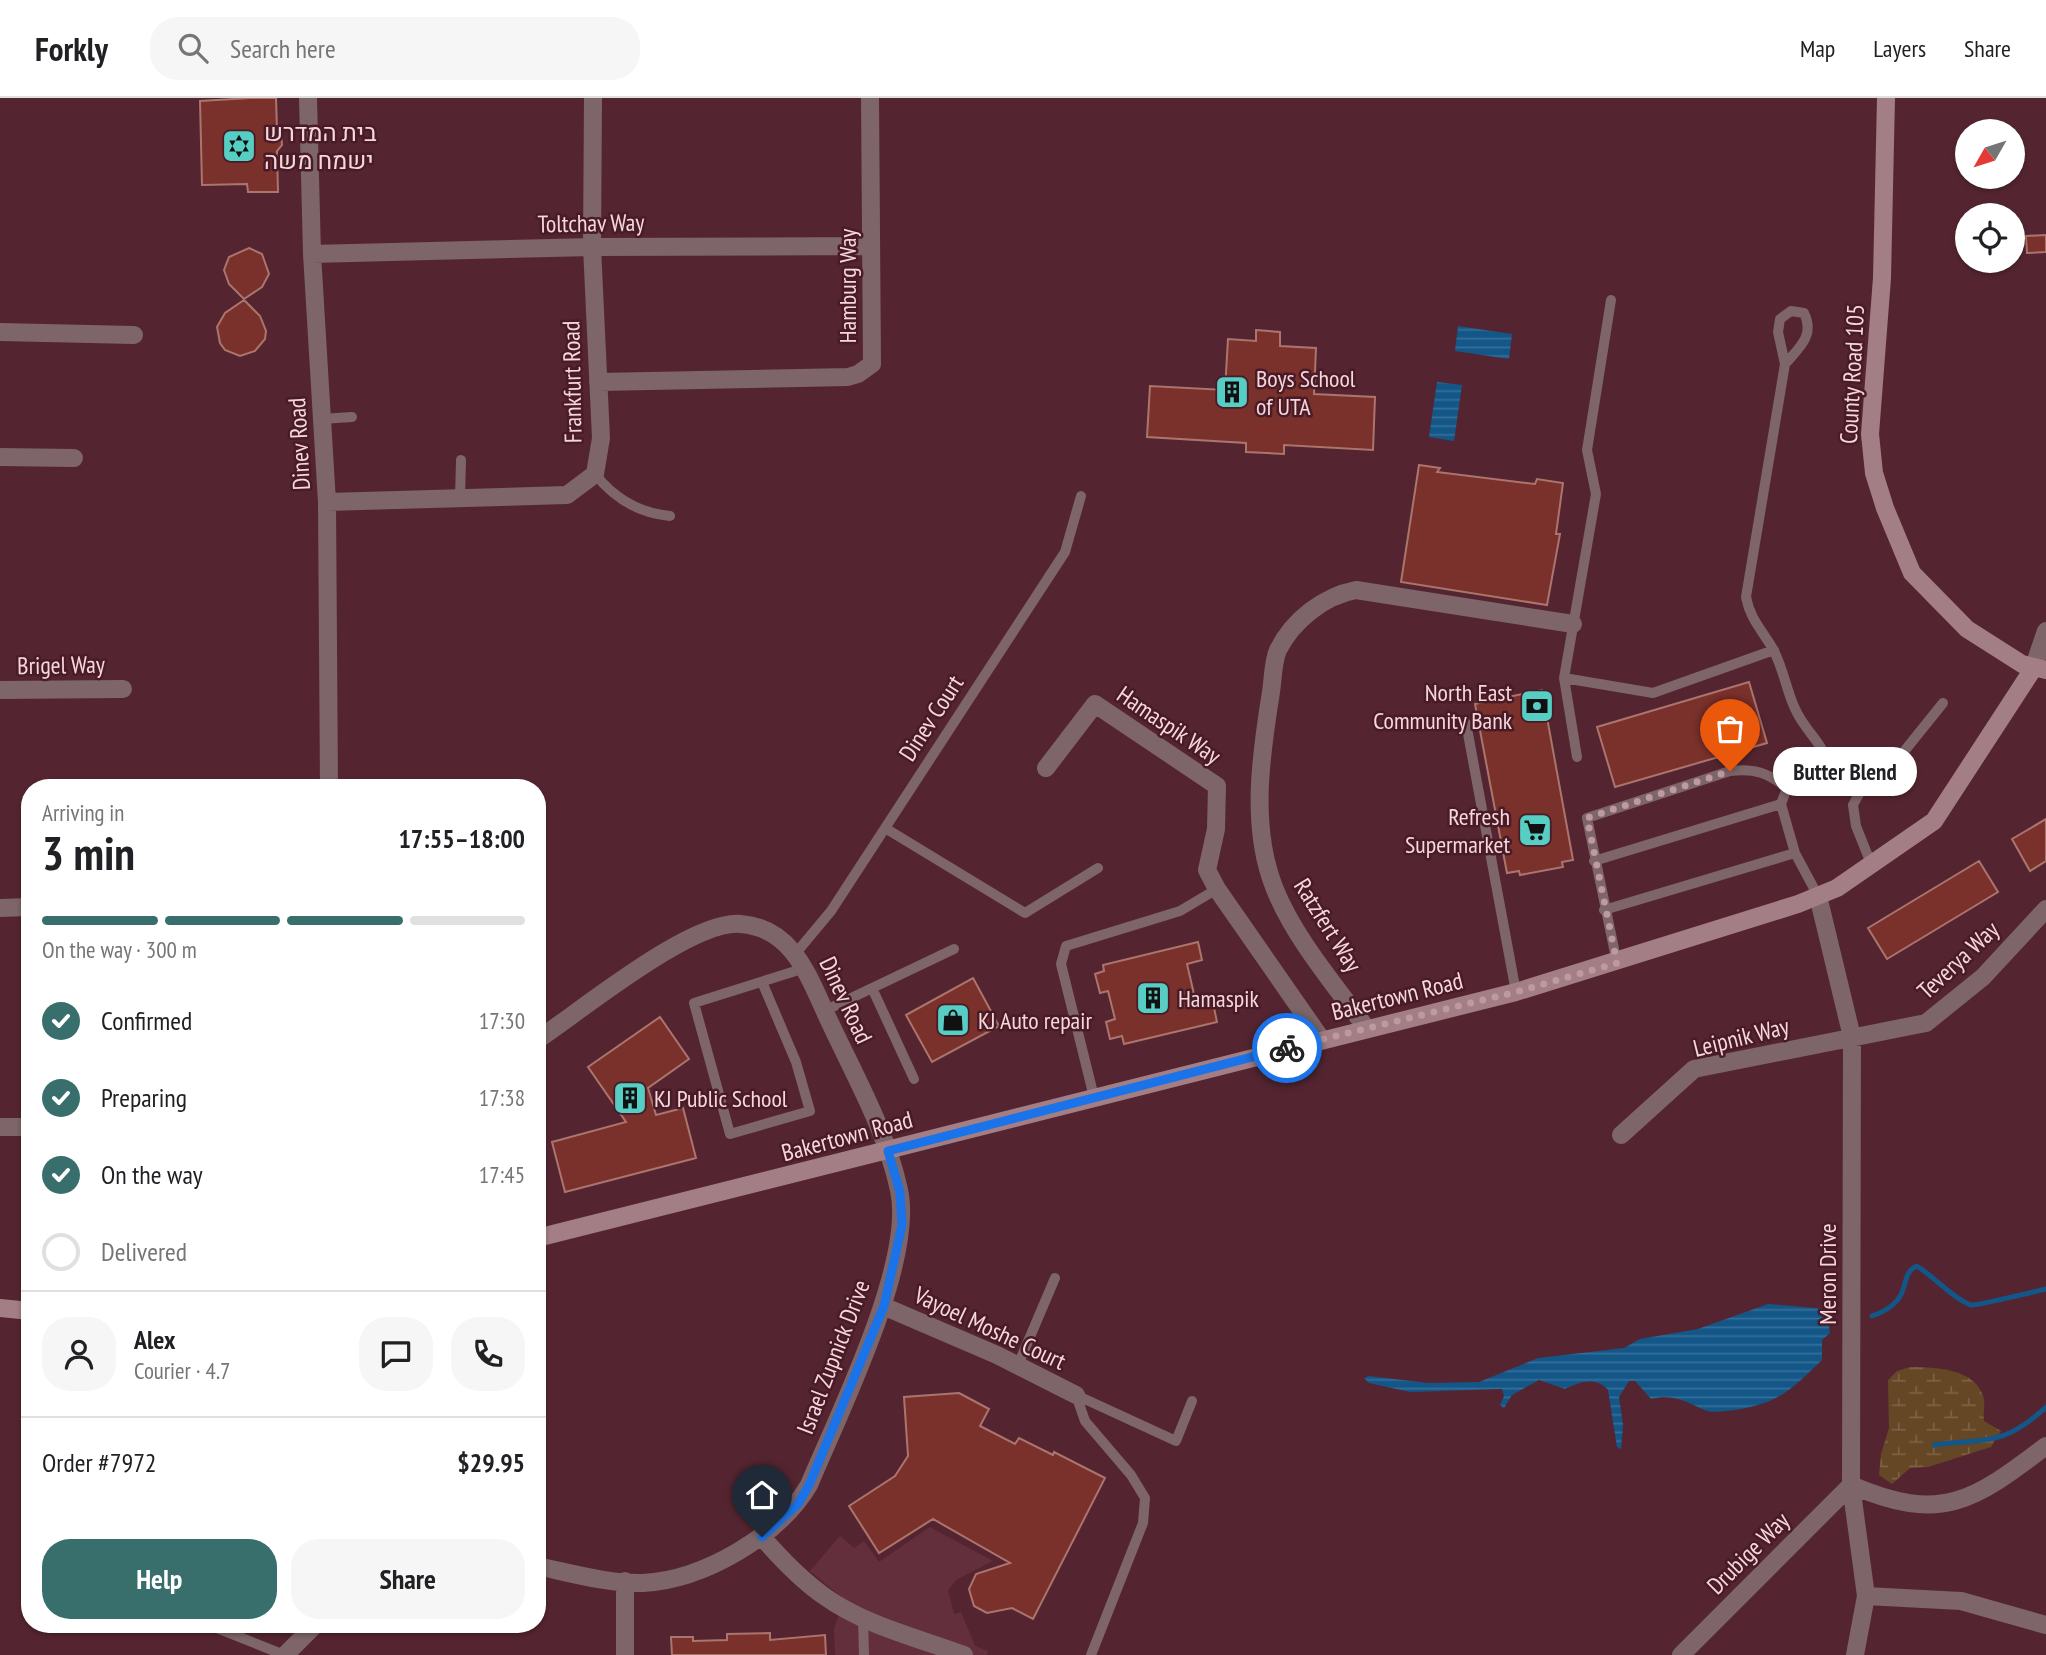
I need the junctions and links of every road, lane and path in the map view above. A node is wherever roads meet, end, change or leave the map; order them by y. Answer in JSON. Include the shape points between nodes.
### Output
{"nodes":[{"id":1,"x":308,"y":98,"type":"edge"},
{"id":2,"x":593,"y":98,"type":"edge"},
{"id":3,"x":870,"y":98,"type":"edge"},
{"id":4,"x":1886,"y":98,"type":"edge"},
{"id":5,"x":871,"y":246,"type":"junction"},
{"id":6,"x":592,"y":247,"type":"junction"},
{"id":7,"x":312,"y":254,"type":"junction"},
{"id":8,"x":1611,"y":300,"type":"dead end"},
{"id":9,"x":0,"y":332,"type":"edge"},
{"id":10,"x":134,"y":335,"type":"dead end"},
{"id":11,"x":1785,"y":364,"type":"junction"},
{"id":12,"x":598,"y":382,"type":"junction"},
{"id":13,"x":352,"y":417,"type":"dead end"},
{"id":14,"x":321,"y":419,"type":"junction"},
{"id":15,"x":0,"y":457,"type":"edge"},
{"id":16,"x":74,"y":458,"type":"dead end"},
{"id":17,"x":461,"y":460,"type":"dead end"},
{"id":18,"x":595,"y":474,"type":"junction"},
{"id":19,"x":1081,"y":496,"type":"dead end"},
{"id":20,"x":460,"y":498,"type":"junction"},
{"id":21,"x":327,"y":502,"type":"junction"},
{"id":22,"x":670,"y":516,"type":"dead end"},
{"id":23,"x":1573,"y":624,"type":"junction"},
{"id":24,"x":2046,"y":631,"type":"edge"},
{"id":25,"x":1774,"y":650,"type":"junction"},
{"id":26,"x":2039,"y":670,"type":"edge"},
{"id":27,"x":1564,"y":678,"type":"junction"},
{"id":28,"x":123,"y":689,"type":"dead end"},
{"id":29,"x":0,"y":691,"type":"edge"},
{"id":30,"x":1943,"y":703,"type":"dead end"},
{"id":31,"x":1466,"y":723,"type":"dead end"},
{"id":32,"x":1577,"y":757,"type":"dead end"},
{"id":33,"x":1046,"y":768,"type":"dead end"},
{"id":34,"x":329,"y":779,"type":"edge"},
{"id":35,"x":1787,"y":788,"type":"junction"},
{"id":36,"x":1781,"y":804,"type":"junction"},
{"id":37,"x":885,"y":828,"type":"junction"},
{"id":38,"x":1795,"y":853,"type":"junction"},
{"id":39,"x":1594,"y":861,"type":"junction"},
{"id":40,"x":1872,"y":866,"type":"junction"},
{"id":41,"x":1098,"y":868,"type":"dead end"},
{"id":42,"x":1217,"y":889,"type":"junction"},
{"id":43,"x":1818,"y":896,"type":"junction"},
{"id":44,"x":21,"y":907,"type":"edge"},
{"id":45,"x":0,"y":908,"type":"edge"},
{"id":46,"x":2046,"y":909,"type":"edge"},
{"id":47,"x":1604,"y":910,"type":"junction"},
{"id":48,"x":954,"y":949,"type":"dead end"},
{"id":49,"x":800,"y":960,"type":"junction"},
{"id":50,"x":1617,"y":963,"type":"junction"},
{"id":51,"x":762,"y":982,"type":"junction"},
{"id":52,"x":872,"y":988,"type":"junction"},
{"id":53,"x":1516,"y":992,"type":"junction"},
{"id":54,"x":824,"y":1011,"type":"junction"},
{"id":55,"x":1367,"y":1029,"type":"junction"},
{"id":56,"x":546,"y":1035,"type":"edge"},
{"id":57,"x":1852,"y":1037,"type":"junction"},
{"id":58,"x":1322,"y":1040,"type":"junction"},
{"id":59,"x":914,"y":1079,"type":"dead end"},
{"id":60,"x":1094,"y":1097,"type":"junction"},
{"id":61,"x":0,"y":1126,"type":"edge"},
{"id":62,"x":21,"y":1127,"type":"edge"},
{"id":63,"x":1621,"y":1135,"type":"dead end"},
{"id":64,"x":888,"y":1151,"type":"junction"},
{"id":65,"x":546,"y":1236,"type":"edge"},
{"id":66,"x":1055,"y":1278,"type":"dead end"},
{"id":67,"x":884,"y":1306,"type":"junction"},
{"id":68,"x":0,"y":1308,"type":"edge"},
{"id":69,"x":21,"y":1310,"type":"edge"},
{"id":70,"x":1017,"y":1365,"type":"junction"},
{"id":71,"x":1076,"y":1395,"type":"junction"},
{"id":72,"x":1192,"y":1401,"type":"dead end"},
{"id":73,"x":2046,"y":1446,"type":"edge"},
{"id":74,"x":1851,"y":1485,"type":"junction"},
{"id":75,"x":762,"y":1537,"type":"junction"},
{"id":76,"x":546,"y":1568,"type":"edge"},
{"id":77,"x":625,"y":1581,"type":"junction"},
{"id":78,"x":1866,"y":1596,"type":"junction"},
{"id":79,"x":863,"y":1617,"type":"junction"},
{"id":80,"x":2046,"y":1625,"type":"edge"},
{"id":81,"x":229,"y":1633,"type":"edge"},
{"id":82,"x":307,"y":1633,"type":"edge"},
{"id":83,"x":284,"y":1655,"type":"edge"},
{"id":84,"x":625,"y":1655,"type":"edge"},
{"id":85,"x":864,"y":1655,"type":"edge"},
{"id":86,"x":964,"y":1655,"type":"edge"},
{"id":87,"x":1091,"y":1655,"type":"edge"},
{"id":88,"x":1681,"y":1655,"type":"edge"},
{"id":89,"x":1855,"y":1655,"type":"edge"}],
"edges":[{"from":1,"to":7,"type":"street","name":"Dinev Road"},
{"from":2,"to":6,"type":"street","name":"Frankfurt Road"},
{"from":3,"to":5,"type":"street","name":"Hamburg Way"},
{"from":4,"to":26,"type":"street","name":"County Road 105","via":[[1882,278],[1870,434],[1874,473],[1912,573],[1966,629]]},
{"from":5,"to":6,"type":"street","name":"Toltchav Way"},
{"from":5,"to":12,"type":"street","name":"Hamburg Way","via":[[872,364],[858,374]]},
{"from":6,"to":7,"type":"street","name":"Toltchav Way"},
{"from":6,"to":12,"type":"street","name":"Frankfurt Road"},
{"from":7,"to":14,"type":"street","name":"Dinev Road"},
{"from":8,"to":23,"type":"lane","via":[[1587,450],[1596,494]]},
{"from":9,"to":10,"type":"street"},
{"from":11,"to":11,"type":"lane","via":[[1808,337],[1810,325],[1804,313],[1791,311],[1780,319]]},
{"from":11,"to":25,"type":"lane","via":[[1746,597],[1750,616]]},
{"from":12,"to":18,"type":"street","name":"Frankfurt Road","via":[[601,438]]},
{"from":13,"to":14,"type":"lane"},
{"from":14,"to":21,"type":"street","name":"Dinev Road"},
{"from":15,"to":16,"type":"street"},
{"from":17,"to":20,"type":"lane"},
{"from":18,"to":20,"type":"street","name":"Frankfurt Road","via":[[567,495]]},
{"from":18,"to":22,"type":"lane","via":[[608,491],[632,506]]},
{"from":19,"to":37,"type":"lane","name":"Dinev Court","via":[[1065,552]]},
{"from":20,"to":21,"type":"street","name":"Frankfurt Road"},
{"from":21,"to":34,"type":"street","name":"Dinev Road"},
{"from":23,"to":27,"type":"lane"},
{"from":23,"to":55,"type":"street","name":"Ratzfert Way","via":[[1356,590],[1337,594],[1315,607],[1277,651],[1263,741],[1261,834],[1273,886],[1288,917]]},
{"from":24,"to":26,"type":"street"},
{"from":25,"to":27,"type":"lane","via":[[1653,693]]},
{"from":25,"to":35,"type":"lane","via":[[1793,709],[1824,753],[1825,762],[1821,772]]},
{"from":26,"to":40,"type":"street","name":"Bakertown Road","via":[[1934,821]]},
{"from":27,"to":32,"type":"lane"},
{"from":28,"to":29,"type":"street","name":"Brigel Way"},
{"from":30,"to":40,"type":"lane","via":[[1853,805]]},
{"from":31,"to":53,"type":"lane"},
{"from":33,"to":42,"type":"street","name":"Hamaspik Way","via":[[1095,704],[1217,786],[1216,829],[1207,870]]},
{"from":35,"to":36,"type":"lane"},
{"from":35,"to":39,"type":"lane","via":[[1768,773],[1730,771],[1587,818]]},
{"from":36,"to":38,"type":"lane"},
{"from":36,"to":39,"type":"lane"},
{"from":37,"to":41,"type":"lane","via":[[1025,913]]},
{"from":37,"to":49,"type":"lane","name":"Dinev Court"},
{"from":38,"to":43,"type":"lane"},
{"from":38,"to":47,"type":"lane"},
{"from":39,"to":47,"type":"lane"},
{"from":40,"to":43,"type":"street","name":"Bakertown Road"},
{"from":42,"to":58,"type":"street","name":"Hamaspik Way"},
{"from":42,"to":60,"type":"lane","via":[[1180,911],[1066,946],[1061,964]]},
{"from":43,"to":50,"type":"street","name":"Bakertown Road"},
{"from":43,"to":57,"type":"street","name":"Meron Drive"},
{"from":44,"to":45,"type":"street"},
{"from":46,"to":57,"type":"street","name":"Teverya Way","via":[[1983,977],[1926,1023]]},
{"from":47,"to":50,"type":"lane"},
{"from":48,"to":52,"type":"lane"},
{"from":49,"to":51,"type":"lane"},
{"from":49,"to":54,"type":"street","name":"Dinev Road"},
{"from":49,"to":56,"type":"street","name":"Dinev Road","via":[[773,932],[741,923],[713,927],[683,940]]},
{"from":50,"to":53,"type":"street","name":"Bakertown Road"},
{"from":51,"to":51,"type":"lane","via":[[694,1003],[730,1134],[810,1111],[796,1062]]},
{"from":52,"to":54,"type":"lane"},
{"from":52,"to":59,"type":"lane"},
{"from":53,"to":55,"type":"street","name":"Bakertown Road"},
{"from":54,"to":64,"type":"street","name":"Dinev Road"},
{"from":55,"to":58,"type":"street","name":"Bakertown Road"},
{"from":57,"to":63,"type":"street","name":"Leipnik Way","via":[[1694,1069]]},
{"from":57,"to":74,"type":"street","name":"Meron Drive"},
{"from":58,"to":60,"type":"street","name":"Bakertown Road"},
{"from":60,"to":64,"type":"street","name":"Bakertown Road"},
{"from":61,"to":62,"type":"street"},
{"from":64,"to":65,"type":"street","name":"Bakertown Road"},
{"from":64,"to":67,"type":"street","name":"Israel Zupnick Drive","via":[[900,1192],[902,1225]]},
{"from":66,"to":70,"type":"lane"},
{"from":67,"to":70,"type":"street","name":"Vayoel Moshe Court"},
{"from":67,"to":75,"type":"street","name":"Israel Zupnick Drive","via":[[809,1485],[798,1504]]},
{"from":68,"to":69,"type":"street"},
{"from":70,"to":71,"type":"street","name":"Vayoel Moshe Court"},
{"from":71,"to":72,"type":"lane","via":[[1176,1441]]},
{"from":71,"to":87,"type":"lane","via":[[1085,1421],[1145,1497],[1143,1523]]},
{"from":73,"to":74,"type":"street","via":[[1980,1494],[1954,1503],[1886,1500]]},
{"from":74,"to":78,"type":"street","name":"Meron Drive"},
{"from":74,"to":88,"type":"street","name":"Drubige Way"},
{"from":75,"to":77,"type":"street","name":"Israel Zupnick Drive","via":[[679,1576],[643,1583]]},
{"from":75,"to":79,"type":"street","via":[[790,1569],[826,1598]]},
{"from":76,"to":77,"type":"street","name":"Israel Zupnick Drive"},
{"from":77,"to":84,"type":"street"},
{"from":78,"to":80,"type":"street","via":[[1961,1601]]},
{"from":78,"to":89,"type":"street","name":"Meron Drive"},
{"from":79,"to":85,"type":"lane"},
{"from":79,"to":86,"type":"street"},
{"from":81,"to":83,"type":"lane"},
{"from":82,"to":83,"type":"street"}]}
